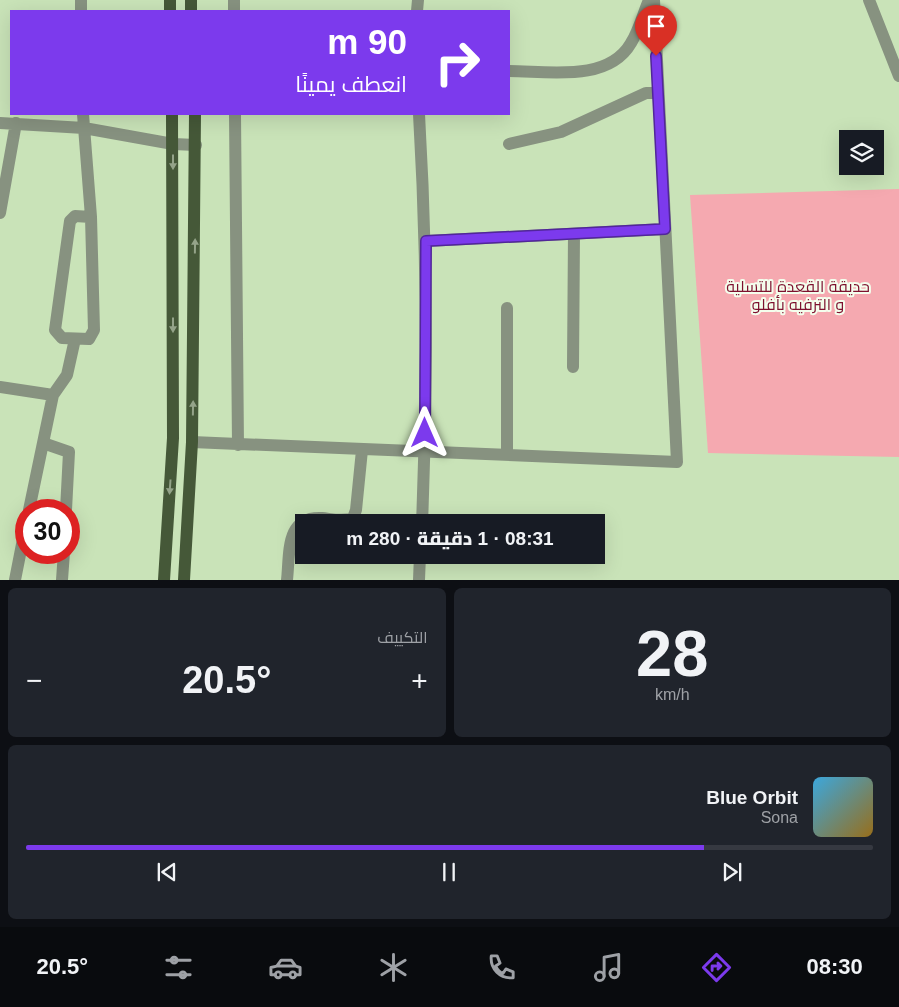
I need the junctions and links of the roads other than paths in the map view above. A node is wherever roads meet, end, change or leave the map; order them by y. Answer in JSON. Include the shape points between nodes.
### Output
{"nodes":[{"id":1,"x":649,"y":0,"type":"edge"},
{"id":2,"x":654,"y":0,"type":"edge"},
{"id":3,"x":869,"y":0,"type":"edge"},
{"id":4,"x":510,"y":71,"type":"edge"},
{"id":5,"x":899,"y":76,"type":"edge"},
{"id":6,"x":658,"y":93,"type":"junction"},
{"id":7,"x":84,"y":115,"type":"edge"},
{"id":8,"x":172,"y":115,"type":"edge"},
{"id":9,"x":195,"y":115,"type":"edge"},
{"id":10,"x":235,"y":115,"type":"edge"},
{"id":11,"x":419,"y":115,"type":"edge"},
{"id":12,"x":0,"y":123,"type":"edge"},
{"id":13,"x":16,"y":123,"type":"junction"},
{"id":14,"x":84,"y":128,"type":"junction"},
{"id":15,"x":173,"y":144,"type":"junction"},
{"id":16,"x":509,"y":144,"type":"dead end"},
{"id":17,"x":196,"y":145,"type":"junction"},
{"id":18,"x":0,"y":214,"type":"edge"},
{"id":19,"x":91,"y":217,"type":"junction"},
{"id":20,"x":665,"y":229,"type":"junction"},
{"id":21,"x":574,"y":234,"type":"junction"},
{"id":22,"x":426,"y":241,"type":"junction"},
{"id":23,"x":506,"y":308,"type":"dead end"},
{"id":24,"x":75,"y":339,"type":"junction"},
{"id":25,"x":573,"y":367,"type":"dead end"},
{"id":26,"x":0,"y":387,"type":"edge"},
{"id":27,"x":53,"y":395,"type":"junction"},
{"id":28,"x":192,"y":442,"type":"junction"},
{"id":29,"x":43,"y":443,"type":"junction"},
{"id":30,"x":238,"y":445,"type":"junction"},
{"id":31,"x":362,"y":450,"type":"junction"},
{"id":32,"x":425,"y":452,"type":"junction"},
{"id":33,"x":507,"y":455,"type":"junction"},
{"id":34,"x":31,"y":499,"type":"edge"},
{"id":35,"x":66,"y":499,"type":"edge"},
{"id":36,"x":422,"y":514,"type":"edge"},
{"id":37,"x":18,"y":564,"type":"edge"},
{"id":38,"x":63,"y":564,"type":"edge"},
{"id":39,"x":420,"y":564,"type":"edge"},
{"id":40,"x":15,"y":580,"type":"edge"},
{"id":41,"x":62,"y":580,"type":"edge"},
{"id":42,"x":164,"y":580,"type":"edge"},
{"id":43,"x":184,"y":580,"type":"edge"},
{"id":44,"x":287,"y":580,"type":"edge"},
{"id":45,"x":419,"y":580,"type":"edge"}],
"edges":[{"from":1,"to":4,"type":"street","via":[[631,44],[613,61],[590,71]]},
{"from":2,"to":6,"type":"street"},
{"from":3,"to":5,"type":"street"},
{"from":6,"to":16,"type":"street","via":[[646,93],[561,132]]},
{"from":6,"to":20,"type":"street"},
{"from":7,"to":14,"type":"street"},
{"from":8,"to":15,"type":"main road"},
{"from":9,"to":17,"type":"main road"},
{"from":10,"to":30,"type":"street"},
{"from":11,"to":22,"type":"street"},
{"from":12,"to":13,"type":"street"},
{"from":13,"to":14,"type":"street"},
{"from":13,"to":18,"type":"street"},
{"from":14,"to":15,"type":"street"},
{"from":14,"to":19,"type":"street"},
{"from":15,"to":17,"type":"street"},
{"from":15,"to":42,"type":"main road","one_way":true,"via":[[173,438]]},
{"from":28,"to":17,"type":"main road","one_way":true},
{"from":19,"to":24,"type":"street","via":[[94,330],[89,339]]},
{"from":19,"to":24,"type":"street","via":[[75,216],[70,221],[55,330],[62,338]]},
{"from":20,"to":21,"type":"street"},
{"from":20,"to":33,"type":"street","via":[[677,462]]},
{"from":21,"to":22,"type":"street"},
{"from":21,"to":25,"type":"street"},
{"from":22,"to":32,"type":"street"},
{"from":23,"to":33,"type":"street"},
{"from":24,"to":27,"type":"street","via":[[67,375]]},
{"from":26,"to":27,"type":"street"},
{"from":27,"to":29,"type":"street"},
{"from":28,"to":30,"type":"street"},
{"from":28,"to":43,"type":"main road"},
{"from":29,"to":34,"type":"street"},
{"from":29,"to":35,"type":"street","via":[[68,452]]},
{"from":30,"to":31,"type":"street"},
{"from":31,"to":32,"type":"street"},
{"from":31,"to":44,"type":"street","via":[[353,518],[313,518],[297,526],[291,537]]},
{"from":32,"to":33,"type":"street"},
{"from":32,"to":36,"type":"street"},
{"from":37,"to":40,"type":"street"},
{"from":38,"to":41,"type":"street"},
{"from":39,"to":45,"type":"street"}]}
